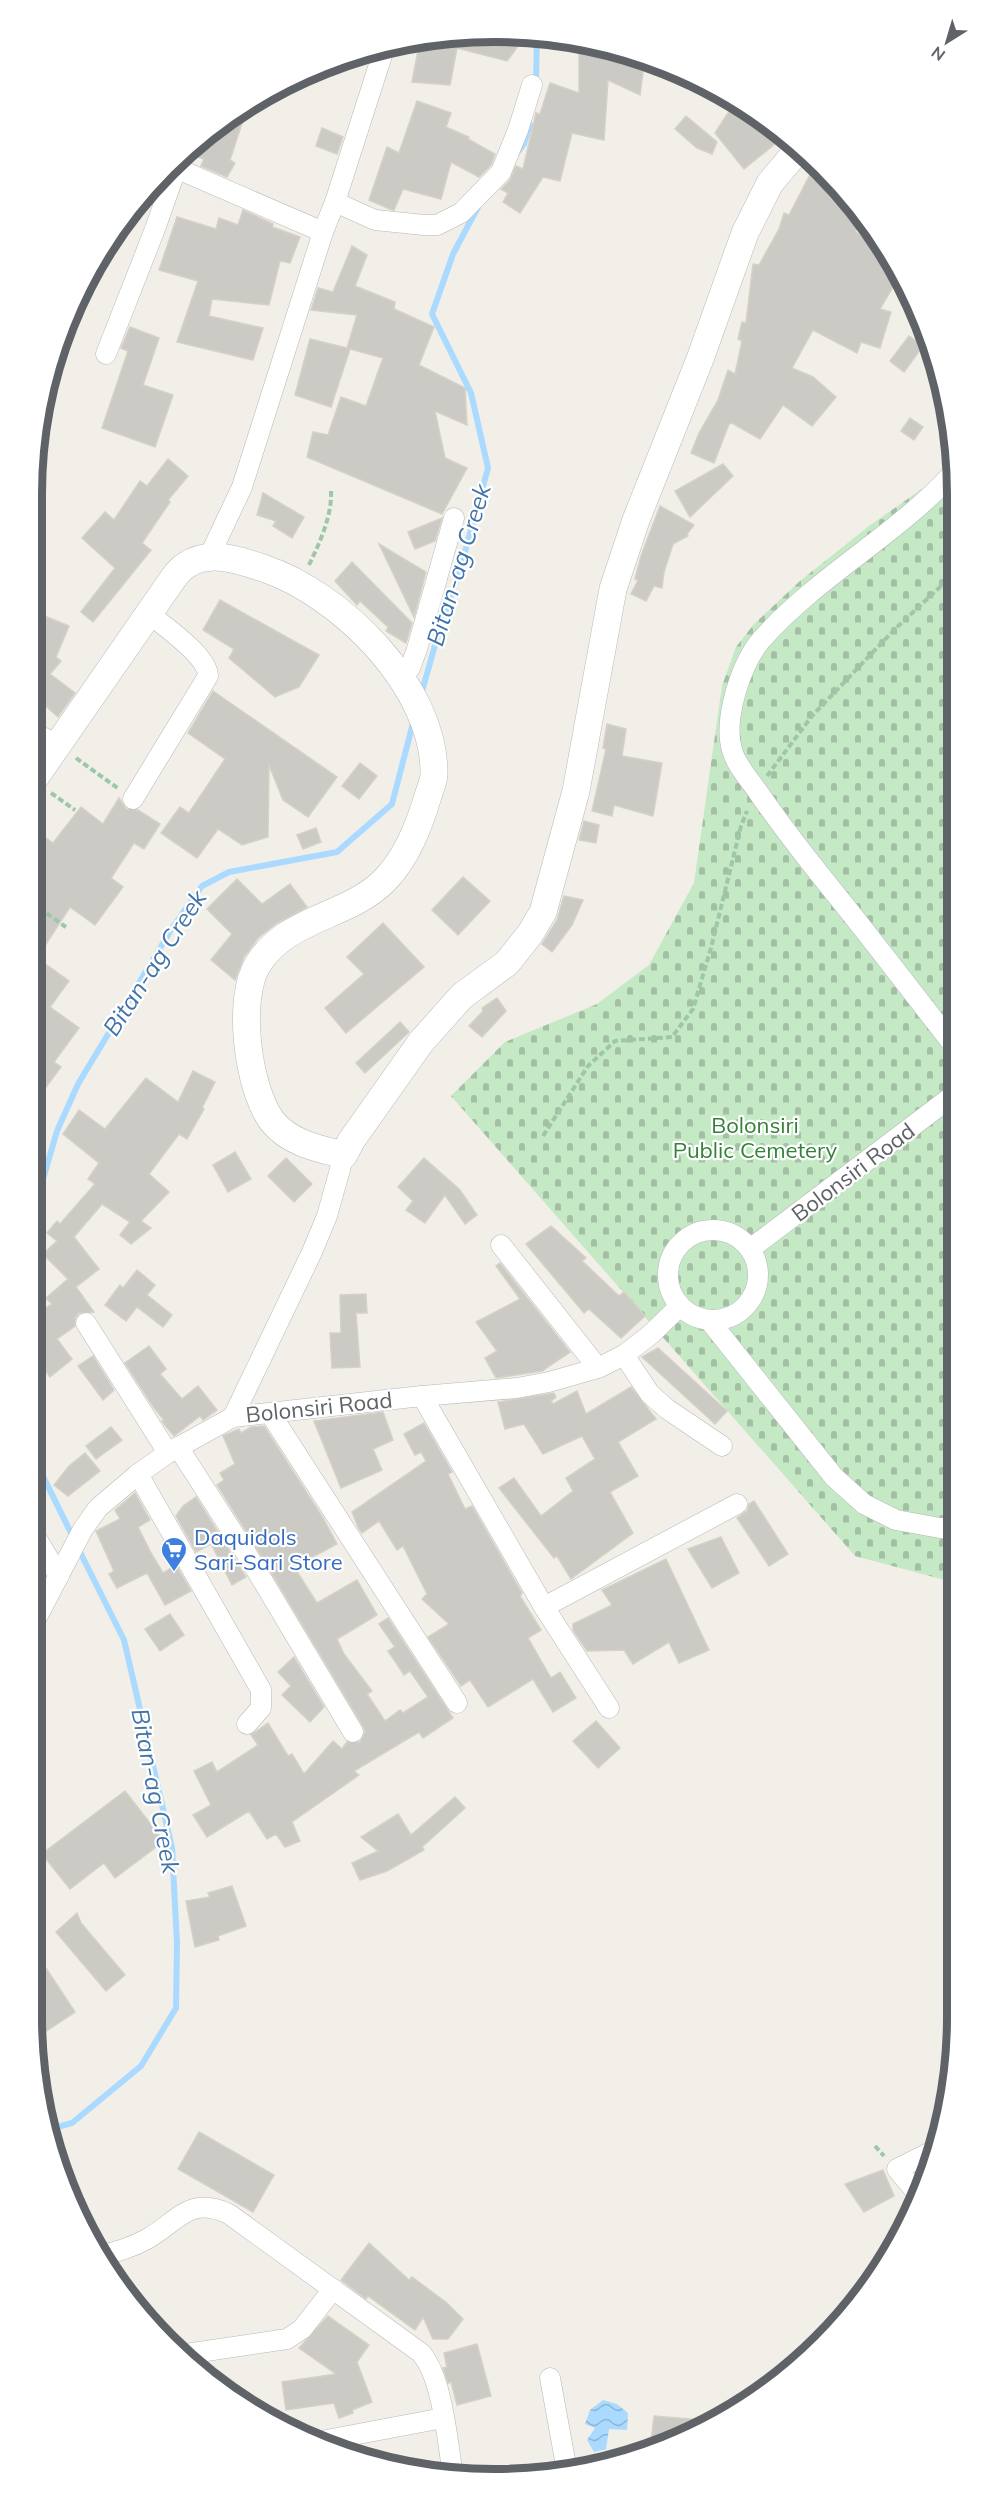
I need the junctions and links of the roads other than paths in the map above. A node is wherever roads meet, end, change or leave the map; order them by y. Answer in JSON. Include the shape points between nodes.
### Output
{"nodes":[{"id":1,"x":382,"y":56,"type":"edge"},
{"id":2,"x":532,"y":85,"type":"dead end"},
{"id":3,"x":794,"y":155,"type":"edge"},
{"id":4,"x":183,"y":167,"type":"edge"},
{"id":5,"x":170,"y":180,"type":"edge"},
{"id":6,"x":335,"y":202,"type":"junction"},
{"id":7,"x":323,"y":232,"type":"junction"},
{"id":8,"x":106,"y":354,"type":"dead end"},
{"id":9,"x":947,"y":480,"type":"edge"},
{"id":10,"x":454,"y":518,"type":"dead end"},
{"id":11,"x":209,"y":557,"type":"junction"},
{"id":12,"x":148,"y":613,"type":"junction"},
{"id":13,"x":411,"y":695,"type":"junction"},
{"id":14,"x":42,"y":737,"type":"edge"},
{"id":15,"x":56,"y":744,"type":"junction"},
{"id":16,"x":42,"y":766,"type":"edge"},
{"id":17,"x":133,"y":800,"type":"road end"},
{"id":18,"x":947,"y":1037,"type":"edge"},
{"id":19,"x":947,"y":1100,"type":"edge"},
{"id":20,"x":344,"y":1155,"type":"junction"},
{"id":21,"x":501,"y":1245,"type":"dead end"},
{"id":22,"x":750,"y":1249,"type":"junction"},
{"id":23,"x":680,"y":1306,"type":"junction"},
{"id":24,"x":709,"y":1320,"type":"junction"},
{"id":25,"x":86,"y":1323,"type":"dead end"},
{"id":26,"x":624,"y":1355,"type":"junction"},
{"id":27,"x":598,"y":1368,"type":"junction"},
{"id":28,"x":422,"y":1396,"type":"junction"},
{"id":29,"x":270,"y":1413,"type":"junction"},
{"id":30,"x":233,"y":1417,"type":"junction"},
{"id":31,"x":722,"y":1446,"type":"dead end"},
{"id":32,"x":173,"y":1450,"type":"junction"},
{"id":33,"x":138,"y":1474,"type":"junction"},
{"id":34,"x":737,"y":1504,"type":"dead end"},
{"id":35,"x":947,"y":1528,"type":"edge"},
{"id":36,"x":42,"y":1544,"type":"edge"},
{"id":37,"x":63,"y":1570,"type":"junction"},
{"id":38,"x":544,"y":1607,"type":"junction"},
{"id":39,"x":42,"y":1609,"type":"edge"},
{"id":40,"x":457,"y":1703,"type":"dead end"},
{"id":41,"x":609,"y":1708,"type":"dead end"},
{"id":42,"x":247,"y":1724,"type":"dead end"},
{"id":43,"x":353,"y":1732,"type":"dead end"},
{"id":44,"x":925,"y":2155,"type":"edge"},
{"id":45,"x":913,"y":2189,"type":"edge"},
{"id":46,"x":109,"y":2254,"type":"edge"},
{"id":47,"x":333,"y":2289,"type":"junction"},
{"id":48,"x":192,"y":2353,"type":"edge"},
{"id":49,"x":550,"y":2378,"type":"dead end"},
{"id":50,"x":443,"y":2418,"type":"junction"},
{"id":51,"x":332,"y":2439,"type":"edge"},
{"id":52,"x":566,"y":2463,"type":"edge"},
{"id":53,"x":452,"y":2467,"type":"edge"}],
"edges":[{"from":1,"to":6,"type":"street"},
{"from":2,"to":6,"type":"street","via":[[501,172],[460,213],[437,225],[424,225],[375,220]]},
{"from":3,"to":20,"type":"main road","via":[[770,183],[746,233],[613,589],[576,791],[543,912],[507,963],[462,996],[421,1042]]},
{"from":4,"to":7,"type":"street"},
{"from":5,"to":8,"type":"street"},
{"from":6,"to":7,"type":"street"},
{"from":7,"to":11,"type":"street","via":[[242,487]]},
{"from":9,"to":18,"type":"street","via":[[896,526],[801,600],[760,641],[744,668],[728,734],[732,751],[784,831]]},
{"from":10,"to":13,"type":"street","via":[[410,668]]},
{"from":11,"to":12,"type":"main road","via":[[185,566]]},
{"from":11,"to":13,"type":"main road","via":[[232,558],[283,575],[327,602],[354,625]]},
{"from":12,"to":15,"type":"main road"},
{"from":12,"to":17,"type":"street","via":[[197,655],[208,669],[208,676]]},
{"from":13,"to":20,"type":"main road","via":[[426,729],[434,775],[420,826],[386,879],[342,909],[301,925],[276,945],[257,964],[249,989],[248,1059],[272,1121],[306,1145]]},
{"from":14,"to":15,"type":"street"},
{"from":15,"to":16,"type":"main road"},
{"from":19,"to":22,"type":"street","name":"Bolonsiri Road"},
{"from":20,"to":30,"type":"street","via":[[312,1252]]},
{"from":21,"to":27,"type":"street"},
{"from":22,"to":23,"type":"street","via":[[730,1233],[717,1230],[692,1235],[682,1242],[669,1264],[668,1277]]},
{"from":22,"to":24,"type":"street","via":[[758,1274],[752,1298],[734,1316]]},
{"from":23,"to":24,"type":"street"},
{"from":23,"to":26,"type":"street","name":"Bolonsiri Road"},
{"from":24,"to":35,"type":"street","via":[[834,1477],[864,1504],[896,1520]]},
{"from":25,"to":32,"type":"street"},
{"from":26,"to":27,"type":"street","name":"Bolonsiri Road"},
{"from":26,"to":31,"type":"street","via":[[650,1394]]},
{"from":27,"to":28,"type":"street","name":"Bolonsiri Road","via":[[517,1388]]},
{"from":28,"to":29,"type":"street","name":"Bolonsiri Road"},
{"from":28,"to":38,"type":"street"},
{"from":29,"to":30,"type":"street","name":"Bolonsiri Road"},
{"from":29,"to":40,"type":"street"},
{"from":30,"to":32,"type":"street","name":"Bolonsiri Road"},
{"from":32,"to":33,"type":"street","name":"Bolonsiri Road"},
{"from":32,"to":43,"type":"street","via":[[246,1553]]},
{"from":33,"to":37,"type":"street","name":"Bolonsiri Road","via":[[98,1508],[83,1528]]},
{"from":33,"to":42,"type":"street","via":[[261,1690],[261,1708]]},
{"from":34,"to":38,"type":"street"},
{"from":36,"to":37,"type":"street"},
{"from":37,"to":39,"type":"street","name":"Bolonsiri Road"},
{"from":38,"to":41,"type":"street"},
{"from":44,"to":45,"type":"street","via":[[897,2169]]},
{"from":46,"to":47,"type":"street","via":[[150,2238],[189,2209],[218,2209]]},
{"from":47,"to":48,"type":"street","via":[[302,2329],[287,2338]]},
{"from":47,"to":50,"type":"street","via":[[429,2362]]},
{"from":49,"to":52,"type":"street"},
{"from":50,"to":51,"type":"street"},
{"from":50,"to":53,"type":"street"}]}
